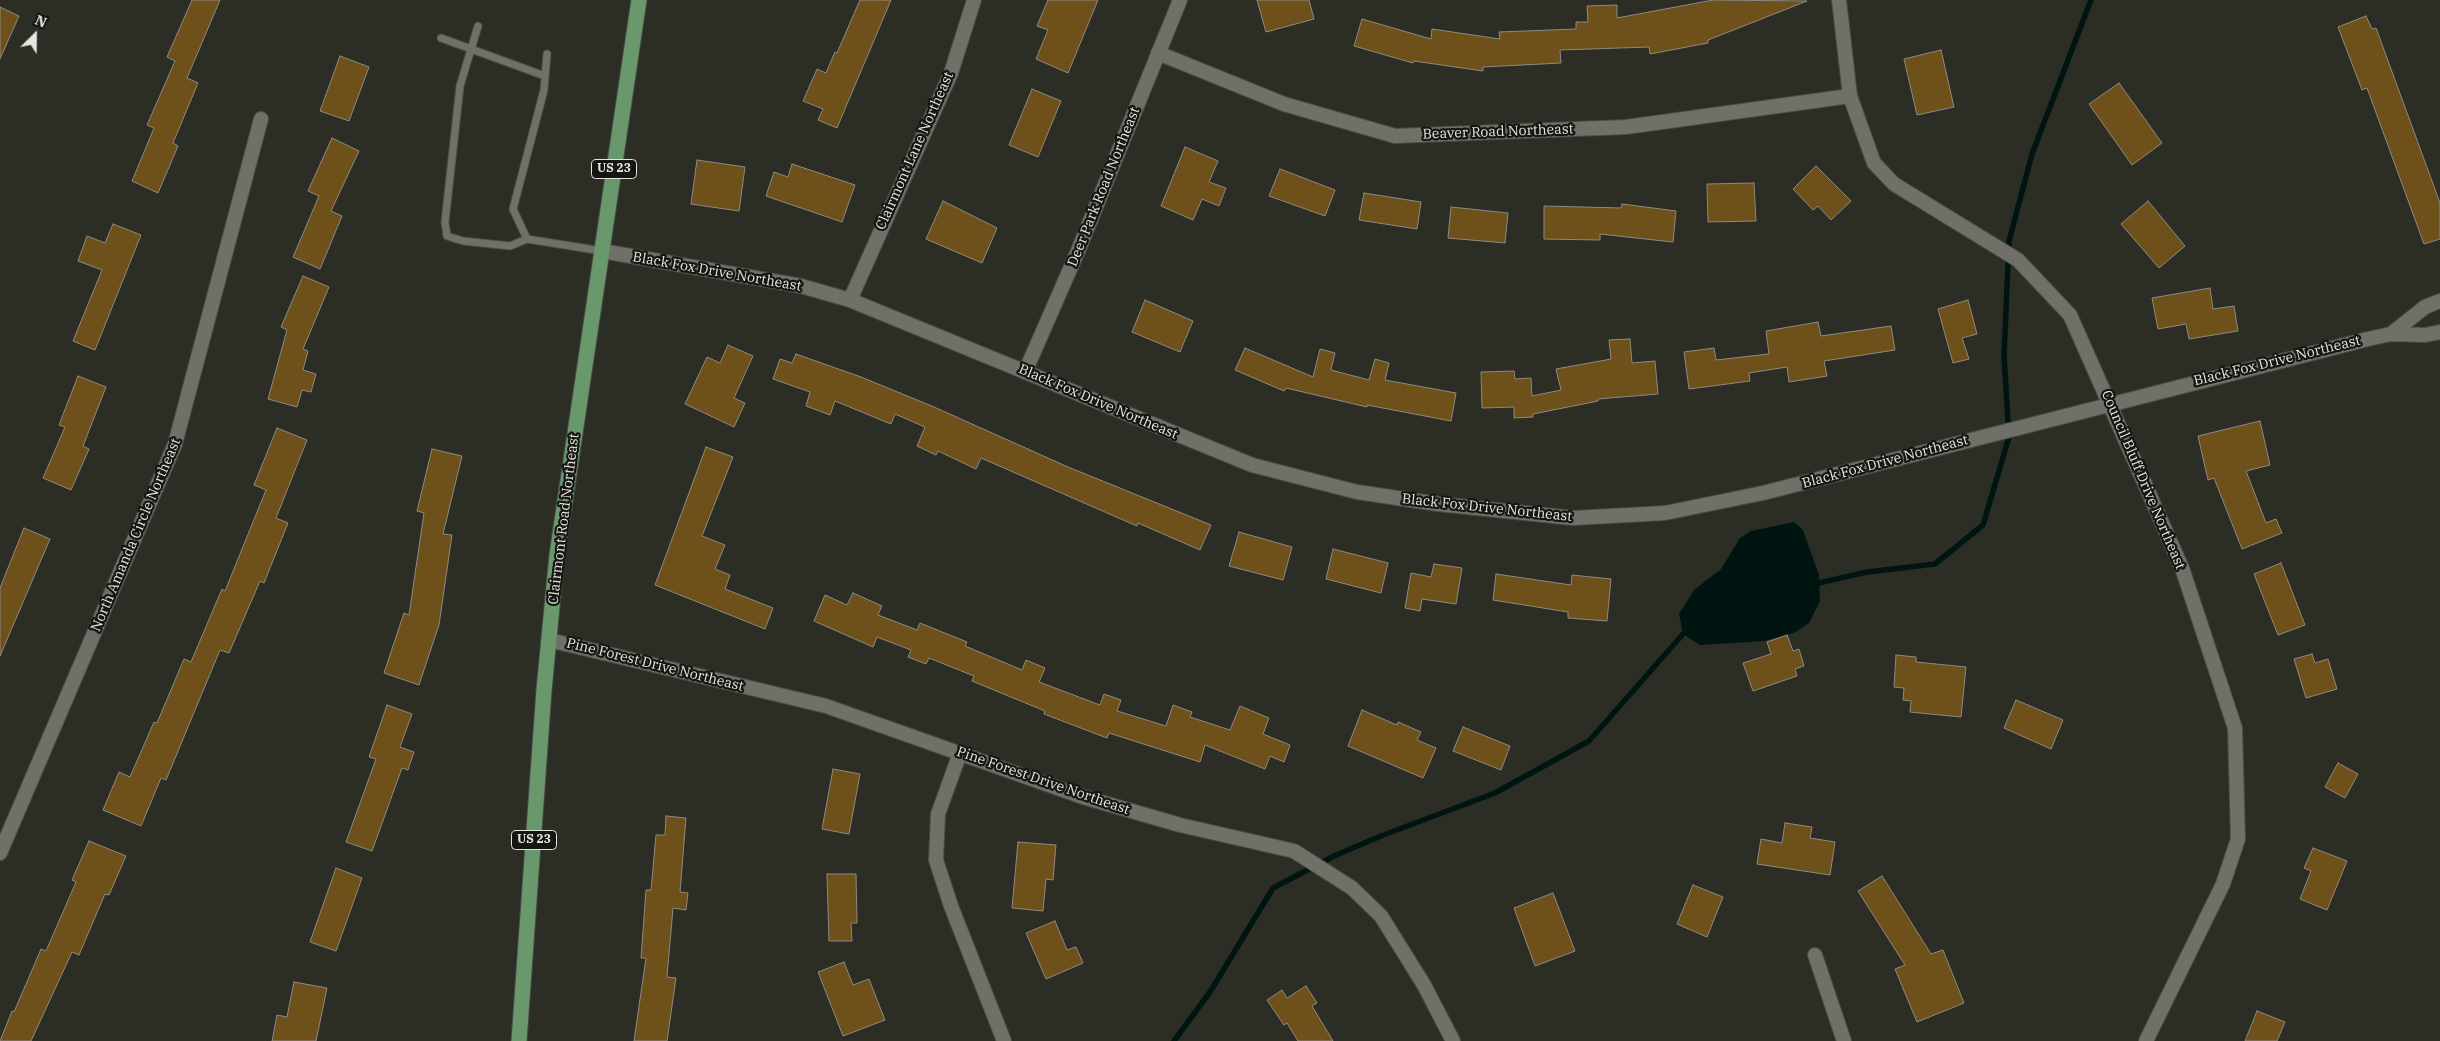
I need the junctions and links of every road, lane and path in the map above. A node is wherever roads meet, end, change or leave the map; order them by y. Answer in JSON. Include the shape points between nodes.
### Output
{"nodes":[{"id":1,"x":639,"y":0,"type":"edge"},
{"id":2,"x":974,"y":0,"type":"edge"},
{"id":3,"x":1180,"y":0,"type":"edge"},
{"id":4,"x":1840,"y":0,"type":"edge"},
{"id":5,"x":478,"y":26,"type":"dead end"},
{"id":6,"x":441,"y":38,"type":"dead end"},
{"id":7,"x":471,"y":49,"type":"junction"},
{"id":8,"x":1158,"y":53,"type":"junction"},
{"id":9,"x":547,"y":54,"type":"dead end"},
{"id":10,"x":545,"y":76,"type":"junction"},
{"id":11,"x":1850,"y":96,"type":"junction"},
{"id":12,"x":261,"y":119,"type":"dead end"},
{"id":13,"x":527,"y":239,"type":"junction"},
{"id":14,"x":602,"y":251,"type":"junction"},
{"id":15,"x":850,"y":300,"type":"junction"},
{"id":16,"x":2440,"y":302,"type":"edge"},
{"id":17,"x":2440,"y":332,"type":"edge"},
{"id":18,"x":2391,"y":334,"type":"junction"},
{"id":19,"x":1025,"y":372,"type":"junction"},
{"id":20,"x":2111,"y":403,"type":"junction"},
{"id":21,"x":549,"y":640,"type":"junction"},
{"id":22,"x":960,"y":754,"type":"junction"},
{"id":23,"x":0,"y":853,"type":"edge"},
{"id":24,"x":1815,"y":955,"type":"dead end"},
{"id":25,"x":519,"y":1041,"type":"edge"},
{"id":26,"x":1004,"y":1041,"type":"edge"},
{"id":27,"x":1453,"y":1041,"type":"edge"},
{"id":28,"x":1844,"y":1041,"type":"edge"},
{"id":29,"x":2146,"y":1041,"type":"edge"}],
"edges":[{"from":1,"to":14,"type":"main road","name":"Clairmont Road Northeast","number":"US 23"},
{"from":2,"to":15,"type":"street","name":"Clairmont Lane Northeast","via":[[951,73]]},
{"from":3,"to":8,"type":"street","name":"Deer Park Road Northeast"},
{"from":4,"to":11,"type":"street","name":"Council Bluff Drive Northeast"},
{"from":5,"to":7,"type":"lane"},
{"from":6,"to":7,"type":"lane"},
{"from":7,"to":10,"type":"lane"},
{"from":7,"to":13,"type":"lane","via":[[460,86],[452,140],[445,222],[447,236],[510,246]]},
{"from":8,"to":11,"type":"street","name":"Beaver Road Northeast","via":[[1284,104],[1395,136],[1626,127]]},
{"from":8,"to":19,"type":"street","name":"Deer Park Road Northeast"},
{"from":9,"to":10,"type":"lane"},
{"from":10,"to":13,"type":"lane","via":[[513,209]]},
{"from":11,"to":20,"type":"street","name":"Council Bluff Drive Northeast","via":[[1874,163],[1894,184],[2018,260],[2070,315]]},
{"from":12,"to":23,"type":"street","name":"North Amanda Circle Northeast","via":[[176,444]]},
{"from":13,"to":14,"type":"lane"},
{"from":14,"to":15,"type":"street","name":"Black Fox Drive Northeast","via":[[801,286]]},
{"from":14,"to":21,"type":"main road","name":"Clairmont Road Northeast","number":"US 23","via":[[560,536]]},
{"from":15,"to":19,"type":"street","name":"Black Fox Drive Northeast"},
{"from":16,"to":18,"type":"street","name":"Black Fox Drive Northeast","via":[[2425,307]]},
{"from":17,"to":18,"type":"street","name":"Black Fox Drive Northeast"},
{"from":18,"to":20,"type":"street","name":"Black Fox Drive Northeast"},
{"from":19,"to":20,"type":"street","name":"Black Fox Drive Northeast","via":[[1252,465],[1357,492],[1574,518],[1665,513],[1763,493]]},
{"from":20,"to":29,"type":"street","name":"Council Bluff Drive Northeast","via":[[2182,568],[2235,728],[2238,839],[2223,884]]},
{"from":21,"to":22,"type":"street","name":"Pine Forest Drive Northeast","via":[[826,706]]},
{"from":21,"to":25,"type":"main road","name":"Clairmont Road Northeast","number":"US 23"},
{"from":22,"to":26,"type":"street","via":[[938,814],[936,860]]},
{"from":22,"to":27,"type":"street","name":"Pine Forest Drive Northeast","via":[[1080,796],[1180,825],[1294,851],[1352,888],[1381,916],[1424,985]]},
{"from":24,"to":28,"type":"street"}]}
